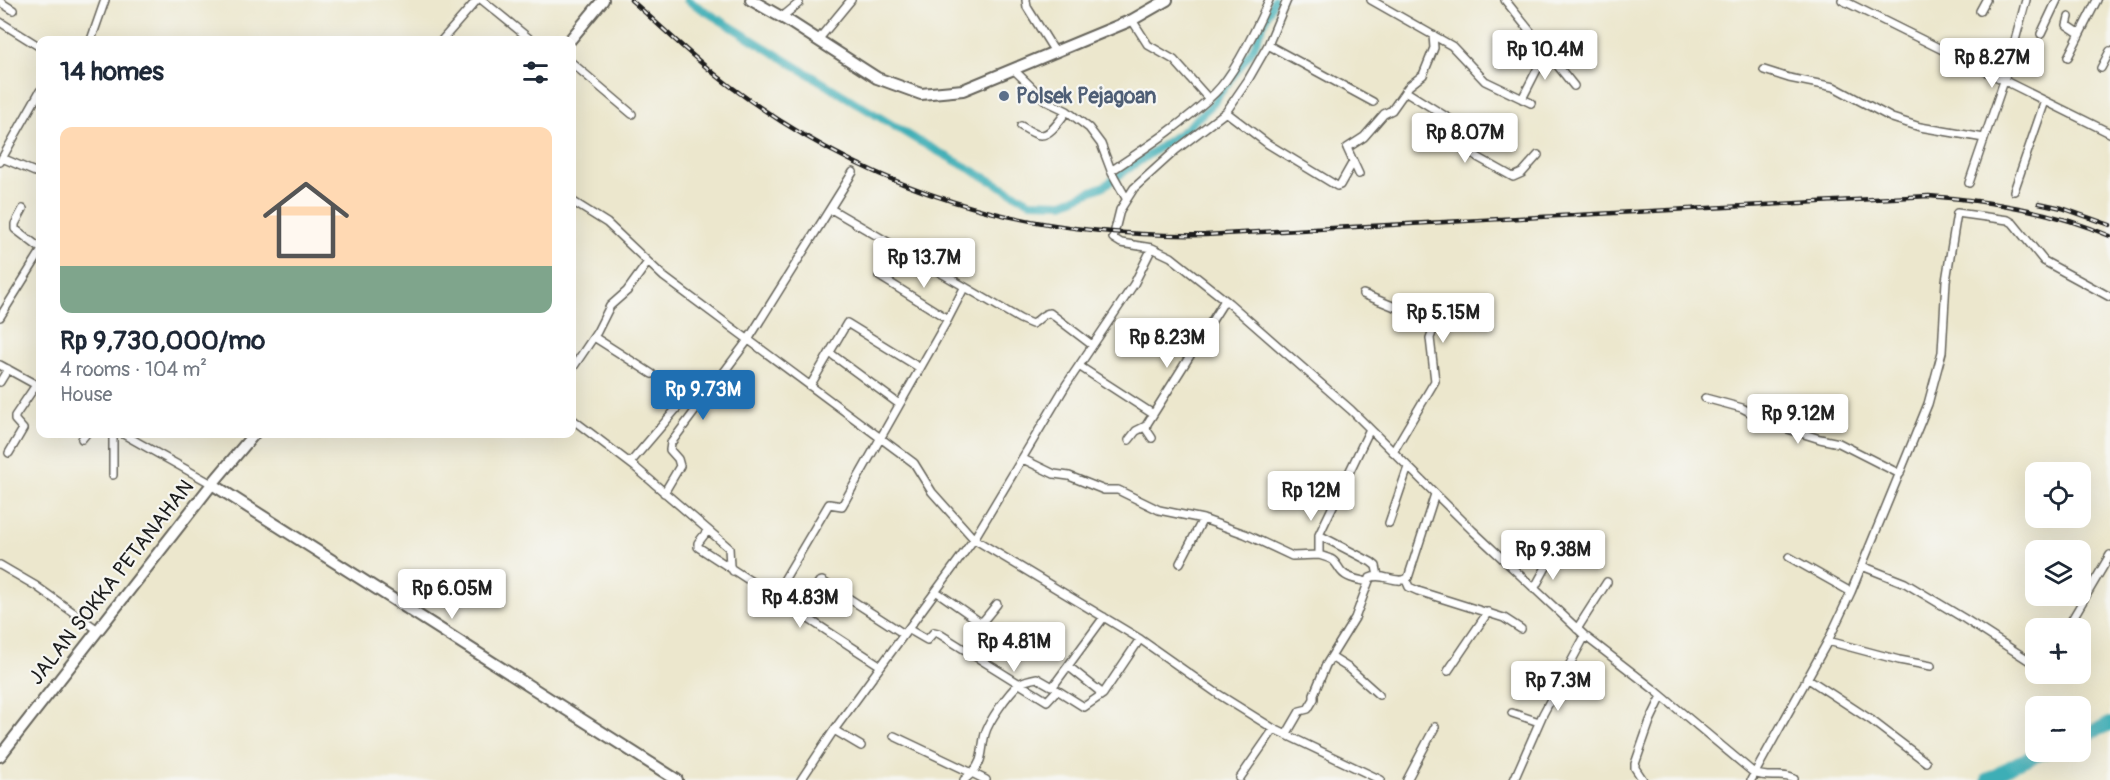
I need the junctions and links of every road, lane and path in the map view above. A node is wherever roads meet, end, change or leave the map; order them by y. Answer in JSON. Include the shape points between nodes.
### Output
{"nodes":[{"id":1,"x":105,"y":0,"type":"edge"},
{"id":2,"x":477,"y":0,"type":"edge"},
{"id":3,"x":482,"y":0,"type":"edge"},
{"id":4,"x":603,"y":0,"type":"edge"},
{"id":5,"x":751,"y":0,"type":"edge"},
{"id":6,"x":852,"y":0,"type":"edge"},
{"id":7,"x":1026,"y":0,"type":"edge"},
{"id":8,"x":1167,"y":0,"type":"edge"},
{"id":9,"x":1269,"y":0,"type":"edge"},
{"id":10,"x":1287,"y":0,"type":"edge"},
{"id":11,"x":1371,"y":0,"type":"edge"},
{"id":12,"x":1505,"y":0,"type":"edge"},
{"id":13,"x":1842,"y":0,"type":"edge"},
{"id":14,"x":1986,"y":0,"type":"edge"},
{"id":15,"x":2026,"y":0,"type":"edge"},
{"id":16,"x":2057,"y":0,"type":"edge"},
{"id":17,"x":2097,"y":0,"type":"edge"},
{"id":18,"x":0,"y":2,"type":"edge"},
{"id":19,"x":799,"y":3,"type":"dead end"},
{"id":20,"x":13,"y":10,"type":"dead end"},
{"id":21,"x":1980,"y":11,"type":"dead end"},
{"id":22,"x":782,"y":17,"type":"junction"},
{"id":23,"x":2069,"y":17,"type":"dead end"},
{"id":24,"x":1132,"y":20,"type":"junction"},
{"id":25,"x":0,"y":22,"type":"edge"},
{"id":26,"x":2079,"y":33,"type":"junction"},
{"id":27,"x":2040,"y":34,"type":"dead end"},
{"id":28,"x":1433,"y":35,"type":"junction"},
{"id":29,"x":93,"y":36,"type":"edge"},
{"id":30,"x":446,"y":36,"type":"edge"},
{"id":31,"x":526,"y":36,"type":"edge"},
{"id":32,"x":573,"y":36,"type":"edge"},
{"id":33,"x":818,"y":40,"type":"junction"},
{"id":34,"x":36,"y":44,"type":"edge"},
{"id":35,"x":1268,"y":45,"type":"junction"},
{"id":36,"x":2110,"y":51,"type":"edge"},
{"id":37,"x":1055,"y":52,"type":"junction"},
{"id":38,"x":1546,"y":52,"type":"junction"},
{"id":39,"x":2068,"y":57,"type":"dead end"},
{"id":40,"x":576,"y":66,"type":"edge"},
{"id":41,"x":2101,"y":68,"type":"dead end"},
{"id":42,"x":1013,"y":69,"type":"junction"},
{"id":43,"x":1764,"y":70,"type":"dead end"},
{"id":44,"x":2004,"y":81,"type":"junction"},
{"id":45,"x":1574,"y":86,"type":"dead end"},
{"id":46,"x":1405,"y":91,"type":"junction"},
{"id":47,"x":36,"y":98,"type":"edge"},
{"id":48,"x":1208,"y":98,"type":"junction"},
{"id":49,"x":1522,"y":99,"type":"junction"},
{"id":50,"x":2045,"y":101,"type":"junction"},
{"id":51,"x":1373,"y":102,"type":"dead end"},
{"id":52,"x":1531,"y":103,"type":"dead end"},
{"id":53,"x":1067,"y":111,"type":"junction"},
{"id":54,"x":1226,"y":112,"type":"junction"},
{"id":55,"x":632,"y":114,"type":"dead end"},
{"id":56,"x":1021,"y":126,"type":"dead end"},
{"id":57,"x":2110,"y":133,"type":"edge"},
{"id":58,"x":1984,"y":138,"type":"junction"},
{"id":59,"x":1538,"y":155,"type":"dead end"},
{"id":60,"x":1,"y":160,"type":"edge"},
{"id":61,"x":1353,"y":162,"type":"junction"},
{"id":62,"x":35,"y":172,"type":"dead end"},
{"id":63,"x":852,"y":172,"type":"dead end"},
{"id":64,"x":1111,"y":172,"type":"junction"},
{"id":65,"x":1359,"y":174,"type":"dead end"},
{"id":66,"x":1969,"y":183,"type":"dead end"},
{"id":67,"x":2014,"y":191,"type":"dead end"},
{"id":68,"x":1126,"y":198,"type":"junction"},
{"id":69,"x":576,"y":204,"type":"edge"},
{"id":70,"x":23,"y":209,"type":"dead end"},
{"id":71,"x":831,"y":209,"type":"junction"},
{"id":72,"x":36,"y":245,"type":"edge"},
{"id":73,"x":1152,"y":248,"type":"junction"},
{"id":74,"x":36,"y":259,"type":"edge"},
{"id":75,"x":648,"y":262,"type":"junction"},
{"id":76,"x":879,"y":276,"type":"dead end"},
{"id":77,"x":964,"y":288,"type":"junction"},
{"id":78,"x":1363,"y":294,"type":"dead end"},
{"id":79,"x":2110,"y":297,"type":"edge"},
{"id":80,"x":1225,"y":300,"type":"junction"},
{"id":81,"x":0,"y":317,"type":"edge"},
{"id":82,"x":948,"y":319,"type":"junction"},
{"id":83,"x":594,"y":337,"type":"junction"},
{"id":84,"x":748,"y":340,"type":"junction"},
{"id":85,"x":1092,"y":345,"type":"junction"},
{"id":86,"x":830,"y":353,"type":"junction"},
{"id":87,"x":576,"y":363,"type":"edge"},
{"id":88,"x":0,"y":365,"type":"edge"},
{"id":89,"x":1079,"y":366,"type":"junction"},
{"id":90,"x":920,"y":368,"type":"junction"},
{"id":91,"x":8,"y":369,"type":"junction"},
{"id":92,"x":652,"y":374,"type":"dead end"},
{"id":93,"x":0,"y":382,"type":"edge"},
{"id":94,"x":36,"y":385,"type":"edge"},
{"id":95,"x":810,"y":386,"type":"junction"},
{"id":96,"x":36,"y":389,"type":"edge"},
{"id":97,"x":1705,"y":398,"type":"dead end"},
{"id":98,"x":899,"y":404,"type":"junction"},
{"id":99,"x":700,"y":405,"type":"junction"},
{"id":100,"x":1153,"y":414,"type":"junction"},
{"id":101,"x":576,"y":422,"type":"edge"},
{"id":102,"x":1146,"y":426,"type":"junction"},
{"id":103,"x":1370,"y":429,"type":"junction"},
{"id":104,"x":113,"y":438,"type":"edge"},
{"id":105,"x":130,"y":438,"type":"edge"},
{"id":106,"x":251,"y":438,"type":"edge"},
{"id":107,"x":880,"y":438,"type":"junction"},
{"id":108,"x":1152,"y":438,"type":"dead end"},
{"id":109,"x":1129,"y":440,"type":"dead end"},
{"id":110,"x":1393,"y":452,"type":"junction"},
{"id":111,"x":9,"y":453,"type":"dead end"},
{"id":112,"x":1023,"y":459,"type":"junction"},
{"id":113,"x":630,"y":463,"type":"junction"},
{"id":114,"x":1408,"y":466,"type":"junction"},
{"id":115,"x":1899,"y":474,"type":"junction"},
{"id":116,"x":113,"y":475,"type":"dead end"},
{"id":117,"x":212,"y":484,"type":"junction"},
{"id":118,"x":664,"y":493,"type":"junction"},
{"id":119,"x":1436,"y":494,"type":"junction"},
{"id":120,"x":1203,"y":519,"type":"junction"},
{"id":121,"x":1389,"y":523,"type":"dead end"},
{"id":122,"x":708,"y":530,"type":"junction"},
{"id":123,"x":1319,"y":535,"type":"junction"},
{"id":124,"x":974,"y":539,"type":"junction"},
{"id":125,"x":1319,"y":555,"type":"junction"},
{"id":126,"x":2110,"y":555,"type":"edge"},
{"id":127,"x":1789,"y":557,"type":"dead end"},
{"id":128,"x":1550,"y":560,"type":"dead end"},
{"id":129,"x":1180,"y":563,"type":"dead end"},
{"id":130,"x":0,"y":565,"type":"edge"},
{"id":131,"x":1862,"y":566,"type":"junction"},
{"id":132,"x":733,"y":571,"type":"junction"},
{"id":133,"x":1378,"y":576,"type":"junction"},
{"id":134,"x":1406,"y":580,"type":"junction"},
{"id":135,"x":1368,"y":582,"type":"junction"},
{"id":136,"x":1607,"y":582,"type":"dead end"},
{"id":137,"x":1534,"y":589,"type":"junction"},
{"id":138,"x":937,"y":592,"type":"junction"},
{"id":139,"x":1851,"y":592,"type":"junction"},
{"id":140,"x":774,"y":597,"type":"junction"},
{"id":141,"x":997,"y":604,"type":"dead end"},
{"id":142,"x":1488,"y":612,"type":"junction"},
{"id":143,"x":799,"y":614,"type":"junction"},
{"id":144,"x":1104,"y":617,"type":"junction"},
{"id":145,"x":2073,"y":618,"type":"edge"},
{"id":146,"x":1521,"y":629,"type":"dead end"},
{"id":147,"x":1577,"y":629,"type":"junction"},
{"id":148,"x":98,"y":630,"type":"junction"},
{"id":149,"x":906,"y":631,"type":"junction"},
{"id":150,"x":1585,"y":636,"type":"junction"},
{"id":151,"x":1140,"y":639,"type":"junction"},
{"id":152,"x":1828,"y":641,"type":"junction"},
{"id":153,"x":1331,"y":657,"type":"junction"},
{"id":154,"x":2025,"y":658,"type":"edge"},
{"id":155,"x":881,"y":666,"type":"junction"},
{"id":156,"x":1068,"y":666,"type":"junction"},
{"id":157,"x":1931,"y":666,"type":"dead end"},
{"id":158,"x":1448,"y":671,"type":"dead end"},
{"id":159,"x":1806,"y":678,"type":"junction"},
{"id":160,"x":1019,"y":684,"type":"junction"},
{"id":161,"x":1103,"y":694,"type":"junction"},
{"id":162,"x":1379,"y":695,"type":"dead end"},
{"id":163,"x":1662,"y":696,"type":"junction"},
{"id":164,"x":1512,"y":713,"type":"dead end"},
{"id":165,"x":1539,"y":722,"type":"junction"},
{"id":166,"x":1435,"y":727,"type":"dead end"},
{"id":167,"x":1274,"y":729,"type":"junction"},
{"id":168,"x":834,"y":730,"type":"junction"},
{"id":169,"x":1286,"y":735,"type":"junction"},
{"id":170,"x":894,"y":736,"type":"dead end"},
{"id":171,"x":861,"y":746,"type":"dead end"},
{"id":172,"x":0,"y":756,"type":"edge"},
{"id":173,"x":1926,"y":762,"type":"dead end"},
{"id":174,"x":972,"y":773,"type":"junction"},
{"id":175,"x":1752,"y":777,"type":"edge"},
{"id":176,"x":1240,"y":778,"type":"dead end"},
{"id":177,"x":1794,"y":778,"type":"dead end"},
{"id":178,"x":677,"y":780,"type":"edge"},
{"id":179,"x":801,"y":780,"type":"edge"},
{"id":180,"x":964,"y":780,"type":"edge"},
{"id":181,"x":986,"y":780,"type":"edge"},
{"id":182,"x":1381,"y":780,"type":"edge"},
{"id":183,"x":1407,"y":780,"type":"edge"},
{"id":184,"x":1514,"y":780,"type":"edge"},
{"id":185,"x":1643,"y":780,"type":"edge"}],
"edges":[{"from":1,"to":29,"type":"street"},
{"from":2,"to":30,"type":"street"},
{"from":3,"to":31,"type":"street"},
{"from":4,"to":32,"type":"street"},
{"from":5,"to":22,"type":"street"},
{"from":6,"to":33,"type":"street"},
{"from":7,"to":37,"type":"street"},
{"from":8,"to":24,"type":"street"},
{"from":9,"to":48,"type":"street","via":[[1227,78]]},
{"from":10,"to":35,"type":"street"},
{"from":11,"to":28,"type":"street"},
{"from":12,"to":38,"type":"street"},
{"from":13,"to":44,"type":"street"},
{"from":14,"to":21,"type":"street"},
{"from":15,"to":44,"type":"street"},
{"from":16,"to":27,"type":"street"},
{"from":17,"to":26,"type":"street"},
{"from":18,"to":20,"type":"street"},
{"from":19,"to":22,"type":"street"},
{"from":22,"to":33,"type":"street"},
{"from":23,"to":26,"type":"street","via":[[2067,25]]},
{"from":24,"to":37,"type":"street"},
{"from":24,"to":48,"type":"street","via":[[1148,45],[1174,60]]},
{"from":25,"to":34,"type":"street"},
{"from":26,"to":39,"type":"street"},
{"from":28,"to":46,"type":"street","via":[[1434,48],[1423,75]]},
{"from":28,"to":49,"type":"street","via":[[1455,49],[1485,81]]},
{"from":33,"to":42,"type":"street","via":[[877,78],[921,94],[963,90]]},
{"from":35,"to":51,"type":"street"},
{"from":35,"to":54,"type":"street"},
{"from":36,"to":41,"type":"street"},
{"from":37,"to":42,"type":"street"},
{"from":38,"to":45,"type":"street"},
{"from":38,"to":49,"type":"street"},
{"from":40,"to":55,"type":"street"},
{"from":42,"to":53,"type":"street","via":[[1046,101]]},
{"from":43,"to":58,"type":"street","via":[[1834,87],[1911,124]]},
{"from":44,"to":50,"type":"street"},
{"from":44,"to":58,"type":"street"},
{"from":46,"to":59,"type":"street","via":[[1469,130],[1463,149],[1513,177]]},
{"from":46,"to":61,"type":"street","via":[[1392,110],[1347,148]]},
{"from":47,"to":60,"type":"street"},
{"from":48,"to":64,"type":"street","via":[[1172,130]]},
{"from":49,"to":52,"type":"street"},
{"from":50,"to":57,"type":"street"},
{"from":50,"to":67,"type":"street"},
{"from":53,"to":56,"type":"street","via":[[1044,135]]},
{"from":53,"to":64,"type":"street","via":[[1089,128],[1101,144]]},
{"from":54,"to":61,"type":"street","via":[[1268,144],[1338,186]]},
{"from":54,"to":68,"type":"street","via":[[1176,150]]},
{"from":58,"to":66,"type":"street"},
{"from":60,"to":62,"type":"street"},
{"from":61,"to":65,"type":"street"},
{"from":63,"to":71,"type":"street"},
{"from":64,"to":68,"type":"street"},
{"from":68,"to":73,"type":"street","via":[[1113,238],[1120,243]]},
{"from":69,"to":75,"type":"street","via":[[607,223]]},
{"from":70,"to":72,"type":"street","via":[[15,229]]},
{"from":71,"to":77,"type":"street"},
{"from":71,"to":84,"type":"street"},
{"from":73,"to":80,"type":"street","via":[[1171,257]]},
{"from":73,"to":85,"type":"street","via":[[1134,284]]},
{"from":74,"to":81,"type":"street"},
{"from":75,"to":83,"type":"street","via":[[627,291],[610,306]]},
{"from":75,"to":84,"type":"street"},
{"from":76,"to":82,"type":"street"},
{"from":77,"to":82,"type":"street"},
{"from":77,"to":85,"type":"street","via":[[1032,324],[1050,313]]},
{"from":78,"to":110,"type":"street","via":[[1400,309],[1422,306],[1438,316],[1430,338],[1435,381]]},
{"from":79,"to":115,"type":"street","via":[[2040,258],[2008,220],[1957,213],[1946,281],[1942,352],[1928,404]]},
{"from":80,"to":100,"type":"street"},
{"from":80,"to":103,"type":"street"},
{"from":82,"to":90,"type":"street"},
{"from":83,"to":87,"type":"street"},
{"from":83,"to":92,"type":"street"},
{"from":84,"to":95,"type":"street"},
{"from":84,"to":99,"type":"street"},
{"from":85,"to":89,"type":"street"},
{"from":86,"to":90,"type":"street","via":[[847,323]]},
{"from":86,"to":95,"type":"street"},
{"from":86,"to":98,"type":"street"},
{"from":88,"to":91,"type":"street"},
{"from":89,"to":100,"type":"street"},
{"from":89,"to":112,"type":"street"},
{"from":90,"to":98,"type":"street"},
{"from":91,"to":93,"type":"street"},
{"from":91,"to":94,"type":"street"},
{"from":95,"to":107,"type":"street"},
{"from":96,"to":111,"type":"street","via":[[15,416],[22,429]]},
{"from":97,"to":115,"type":"street","via":[[1742,408],[1772,424],[1839,443]]},
{"from":98,"to":107,"type":"street"},
{"from":99,"to":113,"type":"street","via":[[683,401]]},
{"from":99,"to":118,"type":"street","via":[[671,443],[670,450],[680,466]]},
{"from":100,"to":102,"type":"street"},
{"from":101,"to":113,"type":"street"},
{"from":102,"to":108,"type":"street"},
{"from":102,"to":109,"type":"street"},
{"from":103,"to":110,"type":"street"},
{"from":103,"to":123,"type":"street"},
{"from":104,"to":116,"type":"street"},
{"from":105,"to":117,"type":"street"},
{"from":106,"to":117,"type":"street","name":"JALAN SOKKA PETANAHAN"},
{"from":107,"to":124,"type":"street","via":[[916,465],[932,492]]},
{"from":107,"to":140,"type":"street","via":[[842,506],[829,504]]},
{"from":110,"to":114,"type":"street"},
{"from":112,"to":120,"type":"street","via":[[1048,472],[1104,490],[1118,490],[1163,511]]},
{"from":112,"to":124,"type":"street"},
{"from":113,"to":118,"type":"street"},
{"from":114,"to":119,"type":"street"},
{"from":114,"to":121,"type":"street"},
{"from":115,"to":131,"type":"street"},
{"from":117,"to":148,"type":"street","name":"JALAN SOKKA PETANAHAN"},
{"from":117,"to":178,"type":"street"},
{"from":118,"to":122,"type":"street"},
{"from":119,"to":134,"type":"street"},
{"from":119,"to":137,"type":"street"},
{"from":120,"to":125,"type":"street","via":[[1292,556]]},
{"from":120,"to":129,"type":"street"},
{"from":122,"to":132,"type":"street","via":[[729,548]]},
{"from":122,"to":132,"type":"street","via":[[698,547]]},
{"from":123,"to":125,"type":"street"},
{"from":123,"to":133,"type":"street","via":[[1371,562]]},
{"from":124,"to":138,"type":"street"},
{"from":124,"to":144,"type":"street"},
{"from":125,"to":135,"type":"street","via":[[1340,565],[1348,577]]},
{"from":126,"to":145,"type":"street"},
{"from":127,"to":139,"type":"street"},
{"from":128,"to":137,"type":"street"},
{"from":130,"to":148,"type":"street"},
{"from":131,"to":139,"type":"street"},
{"from":131,"to":154,"type":"street","via":[[1905,583]]},
{"from":132,"to":140,"type":"street"},
{"from":133,"to":134,"type":"street"},
{"from":133,"to":135,"type":"street"},
{"from":134,"to":142,"type":"street","via":[[1409,587],[1429,595]]},
{"from":135,"to":153,"type":"street","via":[[1355,618]]},
{"from":136,"to":147,"type":"street"},
{"from":137,"to":147,"type":"street"},
{"from":138,"to":141,"type":"street","via":[[980,622]]},
{"from":138,"to":149,"type":"street"},
{"from":139,"to":152,"type":"street"},
{"from":140,"to":143,"type":"street"},
{"from":142,"to":146,"type":"street"},
{"from":142,"to":158,"type":"street"},
{"from":143,"to":149,"type":"street","via":[[822,581]]},
{"from":143,"to":155,"type":"street"},
{"from":144,"to":151,"type":"street"},
{"from":144,"to":156,"type":"street"},
{"from":147,"to":150,"type":"street"},
{"from":148,"to":172,"type":"street","name":"JALAN SOKKA PETANAHAN"},
{"from":149,"to":155,"type":"street"},
{"from":149,"to":160,"type":"street","via":[[927,640],[938,633]]},
{"from":150,"to":163,"type":"street"},
{"from":150,"to":165,"type":"street"},
{"from":151,"to":161,"type":"street"},
{"from":151,"to":167,"type":"street"},
{"from":152,"to":157,"type":"street"},
{"from":152,"to":159,"type":"street"},
{"from":153,"to":162,"type":"street"},
{"from":153,"to":169,"type":"street","via":[[1309,708],[1300,711]]},
{"from":155,"to":168,"type":"street"},
{"from":156,"to":160,"type":"street","via":[[1053,686],[1037,678]]},
{"from":156,"to":161,"type":"street"},
{"from":159,"to":173,"type":"street"},
{"from":159,"to":175,"type":"street"},
{"from":160,"to":161,"type":"street","via":[[1047,700],[1061,691],[1084,707]]},
{"from":160,"to":174,"type":"street","via":[[992,719],[982,759]]},
{"from":163,"to":175,"type":"street"},
{"from":163,"to":185,"type":"street","via":[[1635,764]]},
{"from":164,"to":165,"type":"street"},
{"from":165,"to":184,"type":"street"},
{"from":166,"to":183,"type":"street"},
{"from":167,"to":169,"type":"street"},
{"from":167,"to":176,"type":"street"},
{"from":168,"to":171,"type":"street"},
{"from":168,"to":179,"type":"street"},
{"from":169,"to":182,"type":"street"},
{"from":170,"to":174,"type":"street"},
{"from":174,"to":180,"type":"street"},
{"from":174,"to":181,"type":"street"},
{"from":175,"to":177,"type":"street"}]}
